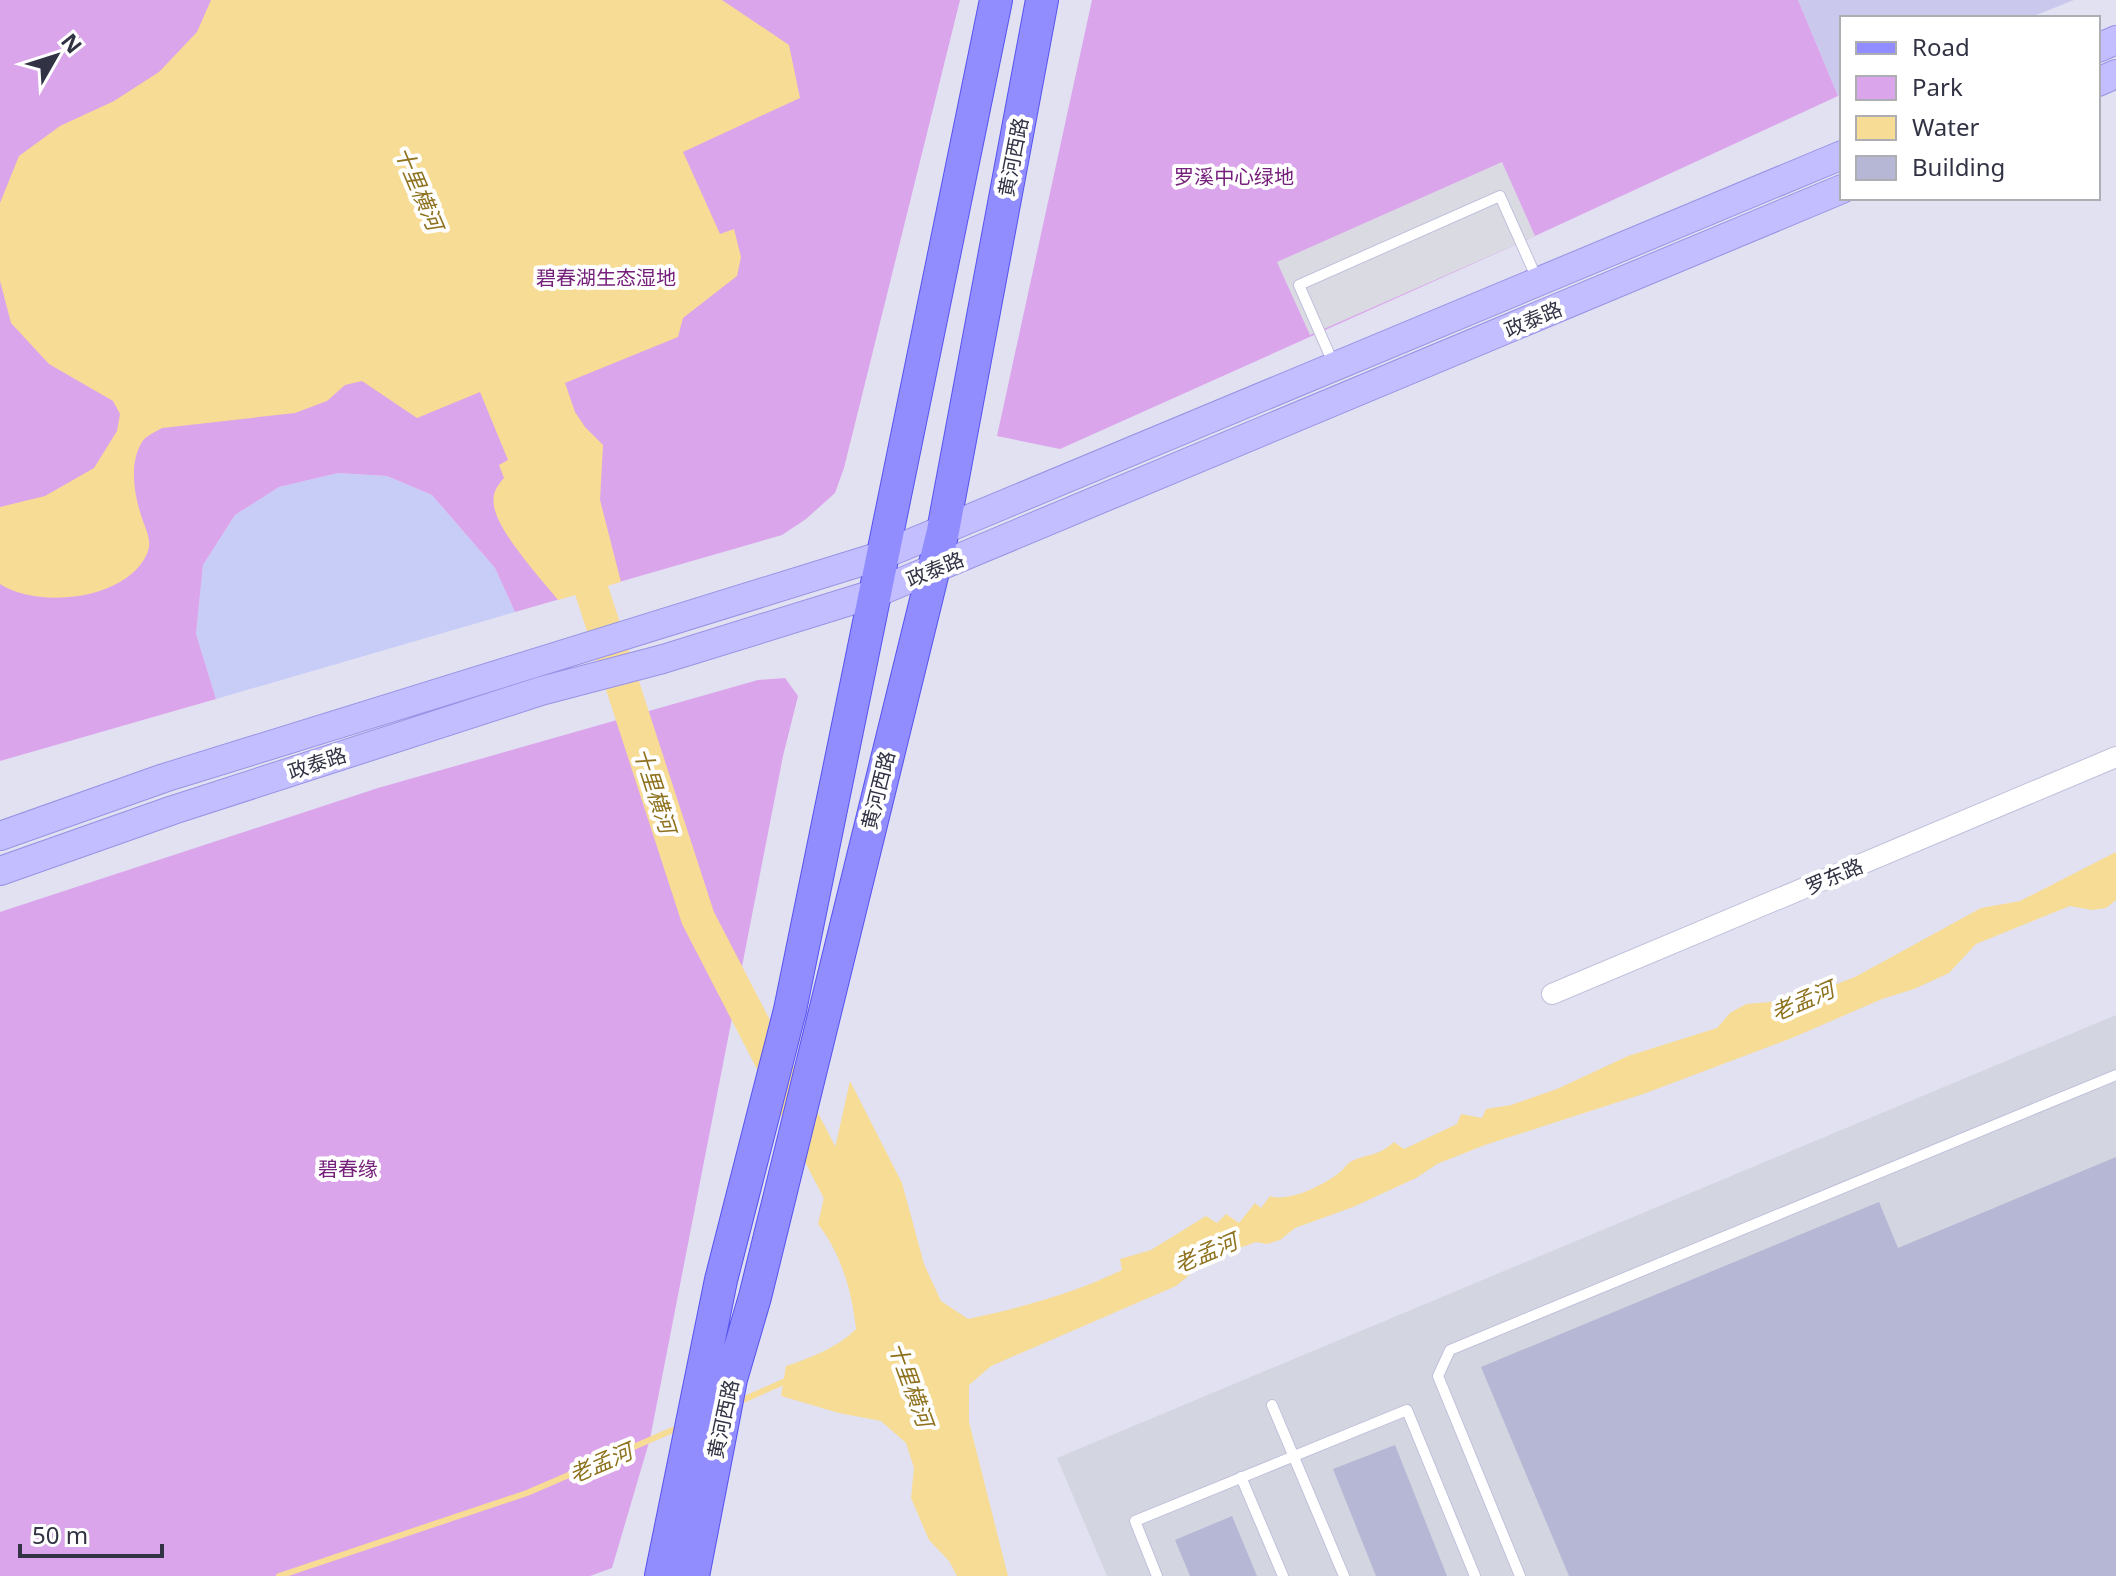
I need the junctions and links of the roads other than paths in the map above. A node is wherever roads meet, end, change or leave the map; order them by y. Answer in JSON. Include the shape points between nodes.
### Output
{"nodes":[{"id":1,"x":996,"y":0,"type":"edge"},
{"id":2,"x":1042,"y":0,"type":"edge"},
{"id":3,"x":1840,"y":156,"type":"edge"},
{"id":4,"x":1840,"y":190,"type":"edge"},
{"id":5,"x":1538,"y":282,"type":"junction"},
{"id":6,"x":1335,"y":367,"type":"junction"},
{"id":7,"x":943,"y":531,"type":"junction"},
{"id":8,"x":880,"y":556,"type":"junction"},
{"id":9,"x":933,"y":570,"type":"junction"},
{"id":10,"x":873,"y":594,"type":"junction"},
{"id":11,"x":2116,"y":757,"type":"edge"},
{"id":12,"x":0,"y":836,"type":"edge"},
{"id":13,"x":0,"y":871,"type":"edge"},
{"id":14,"x":1552,"y":994,"type":"dead end"},
{"id":15,"x":2116,"y":1075,"type":"edge"},
{"id":16,"x":1272,"y":1405,"type":"dead end"},
{"id":17,"x":1293,"y":1456,"type":"junction"},
{"id":18,"x":1241,"y":1477,"type":"junction"},
{"id":19,"x":661,"y":1576,"type":"edge"},
{"id":20,"x":693,"y":1576,"type":"edge"},
{"id":21,"x":1157,"y":1576,"type":"edge"},
{"id":22,"x":1283,"y":1576,"type":"edge"},
{"id":23,"x":1344,"y":1576,"type":"edge"},
{"id":24,"x":1475,"y":1576,"type":"edge"},
{"id":25,"x":1520,"y":1576,"type":"edge"}],
"edges":[{"from":1,"to":8,"type":"main road","name":"黄河西路"},
{"from":2,"to":7,"type":"main road","name":"黄河西路"},
{"from":3,"to":5,"type":"main road","name":"政泰路"},
{"from":4,"to":9,"type":"main road","name":"政泰路"},
{"from":5,"to":6,"type":"main road","name":"政泰路"},
{"from":5,"to":6,"type":"lane","via":[[1500,196],[1299,285]]},
{"from":6,"to":7,"type":"main road","name":"政泰路"},
{"from":7,"to":8,"type":"main road","name":"政泰路"},
{"from":7,"to":9,"type":"main road","name":"黄河西路"},
{"from":8,"to":10,"type":"main road","name":"黄河西路"},
{"from":8,"to":12,"type":"main road","name":"政泰路","via":[[164,778]]},
{"from":9,"to":10,"type":"main road","name":"政泰路"},
{"from":9,"to":20,"type":"main road","name":"黄河西路","via":[[731,1379]]},
{"from":10,"to":13,"type":"main road","name":"政泰路","via":[[541,691]]},
{"from":10,"to":19,"type":"main road","name":"黄河西路","via":[[790,1010],[721,1280]]},
{"from":11,"to":14,"type":"street","name":"罗东路"},
{"from":15,"to":25,"type":"lane","via":[[1450,1350],[1438,1376]]},
{"from":16,"to":17,"type":"lane"},
{"from":17,"to":18,"type":"lane"},
{"from":17,"to":23,"type":"lane"},
{"from":17,"to":24,"type":"lane","via":[[1407,1410]]},
{"from":18,"to":21,"type":"lane","via":[[1135,1521]]},
{"from":18,"to":22,"type":"lane"}]}
